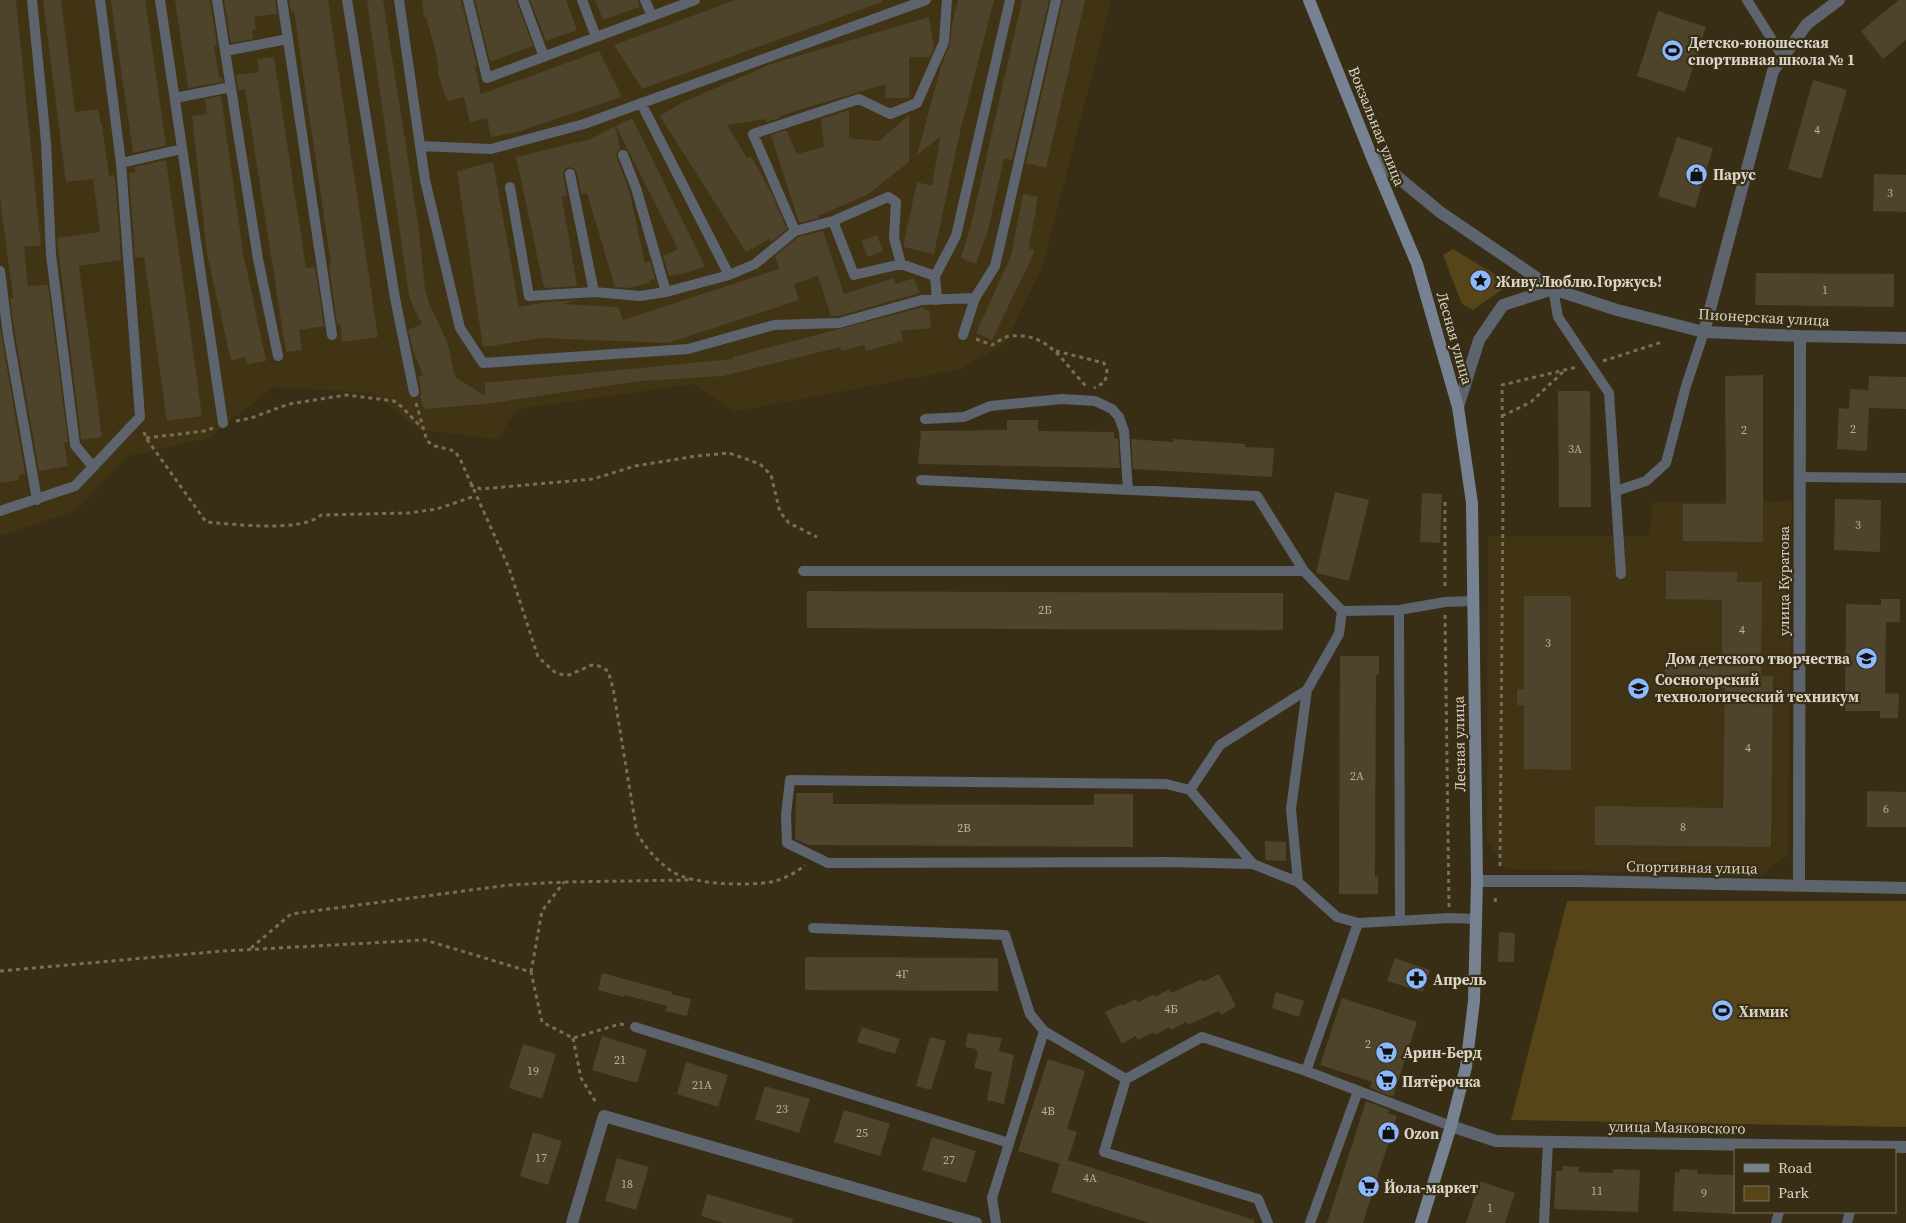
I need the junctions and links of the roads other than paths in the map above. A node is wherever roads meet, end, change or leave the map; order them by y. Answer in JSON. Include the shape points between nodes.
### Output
{"nodes":[{"id":1,"x":32,"y":0,"type":"edge"},
{"id":2,"x":100,"y":0,"type":"edge"},
{"id":3,"x":160,"y":0,"type":"edge"},
{"id":4,"x":218,"y":0,"type":"edge"},
{"id":5,"x":282,"y":0,"type":"edge"},
{"id":6,"x":347,"y":0,"type":"edge"},
{"id":7,"x":399,"y":0,"type":"edge"},
{"id":8,"x":468,"y":0,"type":"edge"},
{"id":9,"x":523,"y":0,"type":"edge"},
{"id":10,"x":582,"y":0,"type":"edge"},
{"id":11,"x":646,"y":0,"type":"edge"},
{"id":12,"x":695,"y":0,"type":"edge"},
{"id":13,"x":926,"y":0,"type":"edge"},
{"id":14,"x":947,"y":0,"type":"edge"},
{"id":15,"x":1010,"y":0,"type":"edge"},
{"id":16,"x":1056,"y":0,"type":"edge"},
{"id":17,"x":1309,"y":0,"type":"edge"},
{"id":18,"x":1747,"y":0,"type":"edge"},
{"id":19,"x":1839,"y":0,"type":"edge"},
{"id":20,"x":652,"y":16,"type":"junction"},
{"id":21,"x":596,"y":37,"type":"junction"},
{"id":22,"x":288,"y":39,"type":"junction"},
{"id":23,"x":226,"y":51,"type":"junction"},
{"id":24,"x":544,"y":56,"type":"junction"},
{"id":25,"x":1783,"y":57,"type":"junction"},
{"id":26,"x":231,"y":87,"type":"junction"},
{"id":27,"x":175,"y":98,"type":"junction"},
{"id":28,"x":641,"y":103,"type":"junction"},
{"id":29,"x":420,"y":146,"type":"junction"},
{"id":30,"x":182,"y":149,"type":"junction"},
{"id":31,"x":623,"y":155,"type":"dead end"},
{"id":32,"x":1371,"y":156,"type":"junction"},
{"id":33,"x":121,"y":162,"type":"junction"},
{"id":34,"x":570,"y":174,"type":"dead end"},
{"id":35,"x":510,"y":187,"type":"dead end"},
{"id":36,"x":833,"y":221,"type":"junction"},
{"id":37,"x":795,"y":231,"type":"junction"},
{"id":38,"x":901,"y":264,"type":"junction"},
{"id":39,"x":1417,"y":264,"type":"joint"},
{"id":40,"x":0,"y":271,"type":"edge"},
{"id":41,"x":729,"y":275,"type":"junction"},
{"id":42,"x":935,"y":276,"type":"junction"},
{"id":43,"x":1553,"y":289,"type":"junction"},
{"id":44,"x":594,"y":292,"type":"junction"},
{"id":45,"x":666,"y":292,"type":"junction"},
{"id":46,"x":975,"y":298,"type":"junction"},
{"id":47,"x":937,"y":300,"type":"junction"},
{"id":48,"x":1704,"y":332,"type":"junction"},
{"id":49,"x":963,"y":334,"type":"road end"},
{"id":50,"x":332,"y":335,"type":"dead end"},
{"id":51,"x":1800,"y":336,"type":"junction"},
{"id":52,"x":1906,"y":338,"type":"edge"},
{"id":53,"x":278,"y":356,"type":"dead end"},
{"id":54,"x":414,"y":392,"type":"road end"},
{"id":55,"x":1458,"y":407,"type":"junction"},
{"id":56,"x":925,"y":419,"type":"dead end"},
{"id":57,"x":223,"y":423,"type":"road end"},
{"id":58,"x":93,"y":467,"type":"junction"},
{"id":59,"x":1799,"y":477,"type":"junction"},
{"id":60,"x":1906,"y":478,"type":"edge"},
{"id":61,"x":921,"y":480,"type":"dead end"},
{"id":62,"x":1128,"y":490,"type":"junction"},
{"id":63,"x":1616,"y":491,"type":"junction"},
{"id":64,"x":37,"y":500,"type":"junction"},
{"id":65,"x":0,"y":511,"type":"edge"},
{"id":66,"x":803,"y":571,"type":"dead end"},
{"id":67,"x":1304,"y":571,"type":"junction"},
{"id":68,"x":1621,"y":574,"type":"dead end"},
{"id":69,"x":1473,"y":601,"type":"junction"},
{"id":70,"x":1399,"y":610,"type":"junction"},
{"id":71,"x":1342,"y":611,"type":"junction"},
{"id":72,"x":1307,"y":690,"type":"junction"},
{"id":73,"x":1190,"y":790,"type":"junction"},
{"id":74,"x":1253,"y":864,"type":"junction"},
{"id":75,"x":1298,"y":882,"type":"junction"},
{"id":76,"x":1478,"y":882,"type":"junction"},
{"id":77,"x":1799,"y":886,"type":"junction"},
{"id":78,"x":1906,"y":888,"type":"edge"},
{"id":79,"x":1476,"y":919,"type":"junction"},
{"id":80,"x":1400,"y":921,"type":"junction"},
{"id":81,"x":1358,"y":923,"type":"junction"},
{"id":82,"x":813,"y":928,"type":"dead end"},
{"id":83,"x":635,"y":1027,"type":"road end"},
{"id":84,"x":1044,"y":1031,"type":"junction"},
{"id":85,"x":1306,"y":1071,"type":"junction"},
{"id":86,"x":1126,"y":1079,"type":"junction"},
{"id":87,"x":1358,"y":1091,"type":"junction"},
{"id":88,"x":1451,"y":1126,"type":"junction"},
{"id":89,"x":1009,"y":1142,"type":"junction"},
{"id":90,"x":1548,"y":1142,"type":"junction"},
{"id":91,"x":1799,"y":1147,"type":"edge"},
{"id":92,"x":1906,"y":1147,"type":"edge"},
{"id":93,"x":1866,"y":1148,"type":"edge"},
{"id":94,"x":572,"y":1223,"type":"edge"},
{"id":95,"x":976,"y":1223,"type":"edge"},
{"id":96,"x":996,"y":1223,"type":"edge"},
{"id":97,"x":1268,"y":1223,"type":"edge"},
{"id":98,"x":1310,"y":1223,"type":"edge"},
{"id":99,"x":1421,"y":1223,"type":"edge"},
{"id":100,"x":1544,"y":1223,"type":"edge"}],
"edges":[{"from":1,"to":58,"type":"lane","via":[[46,142],[51,255],[71,416],[75,445]]},
{"from":2,"to":33,"type":"lane"},
{"from":3,"to":27,"type":"lane"},
{"from":4,"to":23,"type":"lane"},
{"from":5,"to":22,"type":"lane"},
{"from":6,"to":54,"type":"lane","via":[[395,298]]},
{"from":7,"to":29,"type":"lane"},
{"from":8,"to":24,"type":"lane","via":[[487,78]]},
{"from":9,"to":24,"type":"lane"},
{"from":10,"to":21,"type":"lane"},
{"from":11,"to":20,"type":"lane"},
{"from":12,"to":20,"type":"lane"},
{"from":13,"to":28,"type":"lane"},
{"from":14,"to":37,"type":"lane","via":[[944,42],[917,103],[890,114],[859,99],[753,134]]},
{"from":15,"to":42,"type":"lane","via":[[956,236]]},
{"from":16,"to":46,"type":"lane","via":[[995,266]]},
{"from":17,"to":32,"type":"main road","name":"Вокзальная улица"},
{"from":18,"to":25,"type":"lane"},
{"from":19,"to":25,"type":"street","via":[[1807,24]]},
{"from":20,"to":21,"type":"lane"},
{"from":21,"to":24,"type":"lane"},
{"from":22,"to":23,"type":"lane"},
{"from":22,"to":50,"type":"lane"},
{"from":23,"to":26,"type":"lane"},
{"from":25,"to":48,"type":"street","via":[[1773,72]]},
{"from":26,"to":27,"type":"lane"},
{"from":26,"to":53,"type":"lane","via":[[258,259]]},
{"from":27,"to":30,"type":"lane"},
{"from":28,"to":29,"type":"lane","via":[[584,124],[491,148]]},
{"from":28,"to":41,"type":"lane"},
{"from":29,"to":47,"type":"lane","via":[[460,328],[483,363],[688,348],[774,325],[839,323],[922,300]]},
{"from":30,"to":33,"type":"lane"},
{"from":30,"to":57,"type":"lane"},
{"from":31,"to":45,"type":"lane","via":[[636,188]]},
{"from":32,"to":39,"type":"main road","name":"Вокзальная улица"},
{"from":32,"to":43,"type":"street","name":"Пионерская улица","via":[[1440,212]]},
{"from":33,"to":58,"type":"lane","via":[[140,417]]},
{"from":34,"to":44,"type":"lane"},
{"from":35,"to":44,"type":"lane","via":[[529,296]]},
{"from":36,"to":37,"type":"lane"},
{"from":36,"to":38,"type":"lane","via":[[854,275]]},
{"from":36,"to":38,"type":"lane","via":[[888,197],[896,202],[894,238]]},
{"from":37,"to":41,"type":"lane","via":[[755,264]]},
{"from":38,"to":42,"type":"lane"},
{"from":39,"to":55,"type":"main road","name":"Лесная улица"},
{"from":40,"to":64,"type":"lane"},
{"from":41,"to":45,"type":"lane"},
{"from":42,"to":47,"type":"lane"},
{"from":43,"to":48,"type":"street","name":"Пионерская улица","via":[[1617,310]]},
{"from":43,"to":55,"type":"street","via":[[1503,305],[1478,340]]},
{"from":43,"to":63,"type":"lane","via":[[1558,317],[1609,392]]},
{"from":44,"to":45,"type":"lane","via":[[640,296]]},
{"from":46,"to":47,"type":"lane"},
{"from":46,"to":49,"type":"lane"},
{"from":48,"to":51,"type":"street","name":"Пионерская улица"},
{"from":48,"to":63,"type":"lane","via":[[1666,463],[1646,481]]},
{"from":51,"to":52,"type":"street","name":"Пионерская улица"},
{"from":51,"to":59,"type":"street","name":"улица Куратова"},
{"from":55,"to":69,"type":"main road","name":"Лесная улица","via":[[1472,503]]},
{"from":56,"to":62,"type":"lane","via":[[964,417],[990,406],[1062,399],[1095,401],[1112,409],[1119,417],[1124,431]]},
{"from":58,"to":64,"type":"lane","via":[[75,486]]},
{"from":59,"to":60,"type":"lane"},
{"from":59,"to":77,"type":"street","name":"улица Куратова"},
{"from":61,"to":62,"type":"lane"},
{"from":62,"to":67,"type":"lane","via":[[1257,496]]},
{"from":63,"to":68,"type":"lane"},
{"from":64,"to":65,"type":"lane"},
{"from":66,"to":67,"type":"lane"},
{"from":67,"to":71,"type":"lane"},
{"from":69,"to":70,"type":"lane"},
{"from":69,"to":76,"type":"main road","name":"Лесная улица"},
{"from":70,"to":71,"type":"lane"},
{"from":70,"to":80,"type":"lane"},
{"from":71,"to":72,"type":"lane","via":[[1339,634]]},
{"from":72,"to":73,"type":"lane","via":[[1220,745]]},
{"from":72,"to":75,"type":"lane","via":[[1291,809]]},
{"from":73,"to":74,"type":"lane"},
{"from":73,"to":74,"type":"lane","via":[[1166,784],[790,780],[787,843],[828,863]]},
{"from":74,"to":75,"type":"lane"},
{"from":75,"to":81,"type":"lane","via":[[1337,917]]},
{"from":76,"to":77,"type":"street","name":"Спортивная улица"},
{"from":76,"to":79,"type":"main road","name":"Лесная улица"},
{"from":77,"to":78,"type":"street","name":"Спортивная улица"},
{"from":79,"to":80,"type":"lane"},
{"from":79,"to":88,"type":"main road","name":"Лесная улица","via":[[1474,1001],[1466,1067]]},
{"from":80,"to":81,"type":"lane"},
{"from":81,"to":85,"type":"lane"},
{"from":82,"to":84,"type":"lane","via":[[1005,935],[1030,1014]]},
{"from":83,"to":89,"type":"lane"},
{"from":84,"to":86,"type":"lane"},
{"from":84,"to":89,"type":"lane"},
{"from":85,"to":86,"type":"lane","via":[[1202,1037]]},
{"from":85,"to":87,"type":"lane"},
{"from":86,"to":97,"type":"lane","via":[[1104,1152],[1258,1198]]},
{"from":87,"to":88,"type":"lane"},
{"from":87,"to":98,"type":"lane"},
{"from":88,"to":90,"type":"street","name":"улица Маяковского","via":[[1496,1141]]},
{"from":88,"to":99,"type":"main road","name":"Лесная улица"},
{"from":89,"to":96,"type":"lane","via":[[992,1198]]},
{"from":90,"to":91,"type":"street","name":"улица Маяковского"},
{"from":90,"to":100,"type":"lane"},
{"from":91,"to":93,"type":"street","name":"улица Маяковского"},
{"from":92,"to":93,"type":"street","name":"улица Маяковского"},
{"from":94,"to":95,"type":"street","via":[[604,1116]]}]}
